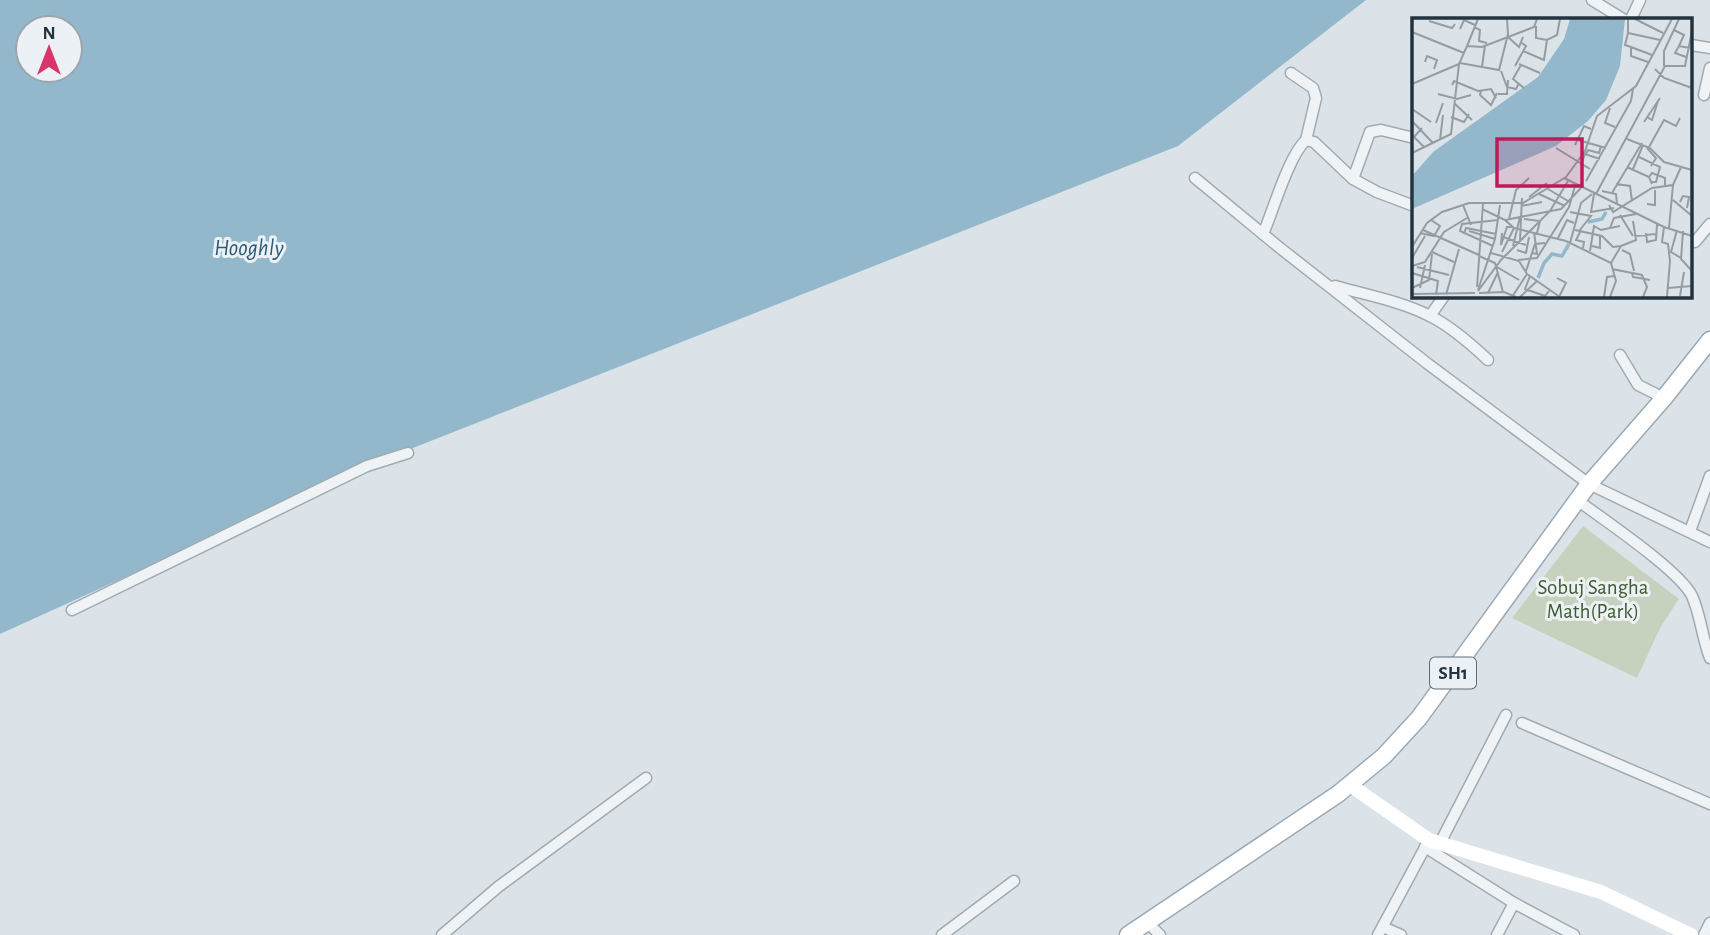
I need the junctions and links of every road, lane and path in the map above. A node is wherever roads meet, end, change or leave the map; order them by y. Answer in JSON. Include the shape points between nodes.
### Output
{"nodes":[{"id":1,"x":1592,"y":0,"type":"edge"},
{"id":2,"x":1640,"y":0,"type":"edge"},
{"id":3,"x":1621,"y":18,"type":"edge"},
{"id":4,"x":1632,"y":18,"type":"edge"},
{"id":5,"x":1692,"y":45,"type":"edge"},
{"id":6,"x":1710,"y":48,"type":"edge"},
{"id":7,"x":1710,"y":68,"type":"edge"},
{"id":8,"x":1291,"y":73,"type":"dead end"},
{"id":9,"x":1704,"y":96,"type":"dead end"},
{"id":10,"x":1412,"y":136,"type":"edge"},
{"id":11,"x":1306,"y":139,"type":"junction"},
{"id":12,"x":1195,"y":178,"type":"dead end"},
{"id":13,"x":1353,"y":179,"type":"junction"},
{"id":14,"x":1412,"y":205,"type":"edge"},
{"id":15,"x":1710,"y":224,"type":"edge"},
{"id":16,"x":1263,"y":234,"type":"junction"},
{"id":17,"x":1695,"y":242,"type":"dead end"},
{"id":18,"x":1327,"y":284,"type":"junction"},
{"id":19,"x":1443,"y":298,"type":"edge"},
{"id":20,"x":1430,"y":316,"type":"junction"},
{"id":21,"x":1710,"y":340,"type":"edge"},
{"id":22,"x":1620,"y":355,"type":"dead end"},
{"id":23,"x":1488,"y":360,"type":"dead end"},
{"id":24,"x":1664,"y":398,"type":"junction"},
{"id":25,"x":408,"y":453,"type":"dead end"},
{"id":26,"x":1710,"y":476,"type":"edge"},
{"id":27,"x":1589,"y":484,"type":"junction"},
{"id":28,"x":1577,"y":499,"type":"junction"},
{"id":29,"x":1690,"y":531,"type":"junction"},
{"id":30,"x":1710,"y":542,"type":"edge"},
{"id":31,"x":72,"y":610,"type":"dead end"},
{"id":32,"x":1709,"y":657,"type":"edge"},
{"id":33,"x":1506,"y":715,"type":"dead end"},
{"id":34,"x":1522,"y":723,"type":"dead end"},
{"id":35,"x":646,"y":778,"type":"dead end"},
{"id":36,"x":1350,"y":785,"type":"junction"},
{"id":37,"x":1710,"y":804,"type":"edge"},
{"id":38,"x":1431,"y":843,"type":"junction"},
{"id":39,"x":1014,"y":881,"type":"dead end"},
{"id":40,"x":1514,"y":903,"type":"junction"},
{"id":41,"x":1147,"y":922,"type":"junction"},
{"id":42,"x":1710,"y":923,"type":"edge"},
{"id":43,"x":1380,"y":931,"type":"edge"},
{"id":44,"x":442,"y":935,"type":"edge"},
{"id":45,"x":942,"y":935,"type":"edge"},
{"id":46,"x":1128,"y":935,"type":"edge"},
{"id":47,"x":1160,"y":935,"type":"edge"},
{"id":48,"x":1401,"y":935,"type":"edge"},
{"id":49,"x":1497,"y":935,"type":"edge"},
{"id":50,"x":1574,"y":935,"type":"edge"},
{"id":51,"x":1691,"y":935,"type":"edge"},
{"id":52,"x":1704,"y":935,"type":"edge"}],
"edges":[{"from":1,"to":3,"type":"street"},
{"from":2,"to":4,"type":"street"},
{"from":5,"to":6,"type":"street"},
{"from":7,"to":9,"type":"street"},
{"from":8,"to":11,"type":"street","via":[[1313,89],[1317,99]]},
{"from":10,"to":13,"type":"street","via":[[1370,132]]},
{"from":11,"to":13,"type":"street"},
{"from":11,"to":16,"type":"street"},
{"from":12,"to":16,"type":"street"},
{"from":13,"to":14,"type":"street"},
{"from":15,"to":17,"type":"street"},
{"from":16,"to":18,"type":"street"},
{"from":18,"to":20,"type":"street"},
{"from":18,"to":27,"type":"street"},
{"from":19,"to":20,"type":"street"},
{"from":20,"to":23,"type":"street"},
{"from":21,"to":24,"type":"main road","number":"SH1"},
{"from":22,"to":24,"type":"street","via":[[1638,385]]},
{"from":24,"to":27,"type":"main road","number":"SH1"},
{"from":25,"to":31,"type":"street","via":[[367,466]]},
{"from":26,"to":29,"type":"street"},
{"from":27,"to":28,"type":"main road","number":"SH1"},
{"from":27,"to":29,"type":"street"},
{"from":28,"to":32,"type":"street","via":[[1687,588]]},
{"from":28,"to":36,"type":"main road","number":"SH1","via":[[1419,718]]},
{"from":29,"to":30,"type":"street"},
{"from":33,"to":38,"type":"street"},
{"from":34,"to":37,"type":"street"},
{"from":35,"to":44,"type":"street","via":[[498,887]]},
{"from":36,"to":38,"type":"main road"},
{"from":36,"to":41,"type":"main road","number":"SH1"},
{"from":38,"to":40,"type":"street"},
{"from":38,"to":43,"type":"street"},
{"from":38,"to":51,"type":"main road","via":[[1601,892]]},
{"from":39,"to":45,"type":"street"},
{"from":40,"to":49,"type":"street"},
{"from":40,"to":50,"type":"street"},
{"from":41,"to":46,"type":"main road","number":"SH1"},
{"from":41,"to":47,"type":"street"},
{"from":42,"to":52,"type":"street"},
{"from":43,"to":48,"type":"street"}]}
